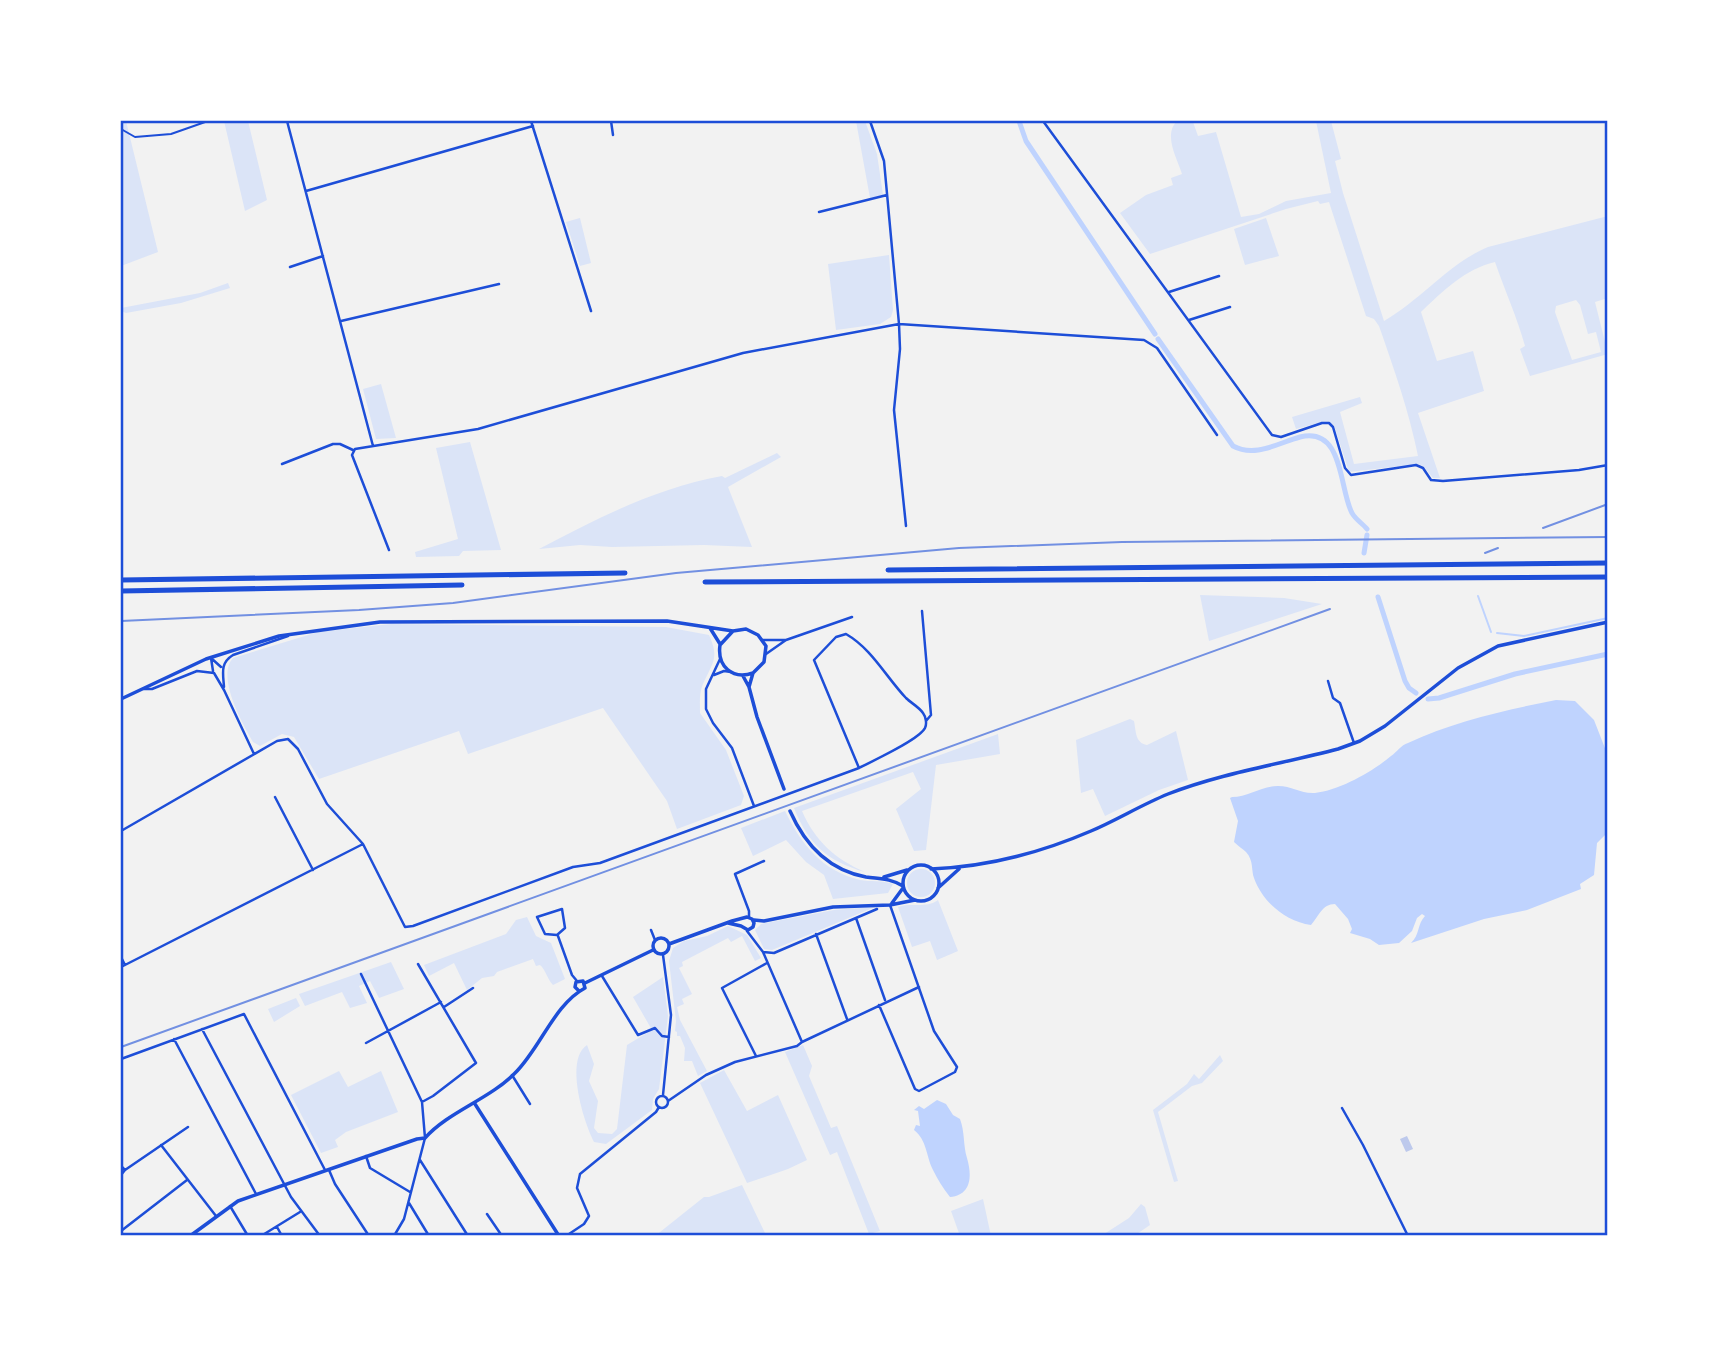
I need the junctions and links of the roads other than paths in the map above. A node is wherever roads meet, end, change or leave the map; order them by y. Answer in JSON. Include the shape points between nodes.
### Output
{"nodes":[{"id":1,"x":287,"y":121,"type":"edge"},
{"id":2,"x":611,"y":121,"type":"edge"},
{"id":3,"x":872,"y":121,"type":"edge"},
{"id":4,"x":1043,"y":121,"type":"edge"},
{"id":5,"x":532,"y":123,"type":"edge"},
{"id":6,"x":613,"y":135,"type":"dead end"},
{"id":7,"x":306,"y":191,"type":"junction"},
{"id":8,"x":887,"y":195,"type":"junction"},
{"id":9,"x":819,"y":212,"type":"dead end"},
{"id":10,"x":323,"y":256,"type":"junction"},
{"id":11,"x":290,"y":267,"type":"dead end"},
{"id":12,"x":1219,"y":276,"type":"dead end"},
{"id":13,"x":499,"y":284,"type":"dead end"},
{"id":14,"x":1168,"y":292,"type":"junction"},
{"id":15,"x":1230,"y":307,"type":"dead end"},
{"id":16,"x":591,"y":310,"type":"dead end"},
{"id":17,"x":1189,"y":320,"type":"junction"},
{"id":18,"x":341,"y":321,"type":"junction"},
{"id":19,"x":899,"y":324,"type":"junction"},
{"id":20,"x":1217,"y":435,"type":"dead end"},
{"id":21,"x":373,"y":447,"type":"junction"},
{"id":22,"x":353,"y":450,"type":"junction"},
{"id":23,"x":282,"y":464,"type":"dead end"},
{"id":24,"x":1608,"y":465,"type":"edge"},
{"id":25,"x":906,"y":526,"type":"dead end"},
{"id":26,"x":389,"y":550,"type":"dead end"},
{"id":27,"x":1608,"y":563,"type":"edge"},
{"id":28,"x":888,"y":570,"type":"dead end"},
{"id":29,"x":625,"y":573,"type":"dead end"},
{"id":30,"x":1608,"y":577,"type":"edge"},
{"id":31,"x":121,"y":580,"type":"edge"},
{"id":32,"x":705,"y":582,"type":"dead end"},
{"id":33,"x":462,"y":585,"type":"dead end"},
{"id":34,"x":121,"y":590,"type":"edge"},
{"id":35,"x":922,"y":611,"type":"dead end"},
{"id":36,"x":852,"y":617,"type":"dead end"},
{"id":37,"x":1608,"y":622,"type":"edge"},
{"id":38,"x":710,"y":628,"type":"junction"},
{"id":39,"x":310,"y":630,"type":"junction"},
{"id":40,"x":733,"y":631,"type":"junction"},
{"id":41,"x":763,"y":640,"type":"junction"},
{"id":42,"x":786,"y":640,"type":"junction"},
{"id":43,"x":720,"y":645,"type":"junction"},
{"id":44,"x":766,"y":654,"type":"junction"},
{"id":45,"x":211,"y":658,"type":"junction"},
{"id":46,"x":720,"y":660,"type":"junction"},
{"id":47,"x":222,"y":668,"type":"junction"},
{"id":48,"x":731,"y":672,"type":"junction"},
{"id":49,"x":214,"y":673,"type":"junction"},
{"id":50,"x":753,"y":673,"type":"junction"},
{"id":51,"x":714,"y":675,"type":"junction"},
{"id":52,"x":743,"y":676,"type":"junction"},
{"id":53,"x":1328,"y":681,"type":"dead end"},
{"id":54,"x":749,"y":687,"type":"junction"},
{"id":55,"x":141,"y":690,"type":"junction"},
{"id":56,"x":224,"y":690,"type":"junction"},
{"id":57,"x":121,"y":699,"type":"edge"},
{"id":58,"x":926,"y":721,"type":"junction"},
{"id":59,"x":1354,"y":743,"type":"junction"},
{"id":60,"x":254,"y":754,"type":"junction"},
{"id":61,"x":859,"y":768,"type":"junction"},
{"id":62,"x":784,"y":789,"type":"dead end"},
{"id":63,"x":275,"y":797,"type":"dead end"},
{"id":64,"x":754,"y":806,"type":"junction"},
{"id":65,"x":790,"y":811,"type":"dead end"},
{"id":66,"x":121,"y":831,"type":"edge"},
{"id":67,"x":363,"y":844,"type":"junction"},
{"id":68,"x":764,"y":861,"type":"dead end"},
{"id":69,"x":960,"y":868,"type":"junction"},
{"id":70,"x":931,"y":869,"type":"junction"},
{"id":71,"x":313,"y":870,"type":"junction"},
{"id":72,"x":909,"y":870,"type":"junction"},
{"id":73,"x":883,"y":878,"type":"junction"},
{"id":74,"x":903,"y":887,"type":"junction"},
{"id":75,"x":938,"y":888,"type":"junction"},
{"id":76,"x":915,"y":900,"type":"junction"},
{"id":77,"x":890,"y":905,"type":"junction"},
{"id":78,"x":877,"y":909,"type":"dead end"},
{"id":79,"x":749,"y":917,"type":"junction"},
{"id":80,"x":856,"y":918,"type":"junction"},
{"id":81,"x":742,"y":919,"type":"junction"},
{"id":82,"x":728,"y":923,"type":"junction"},
{"id":83,"x":754,"y":924,"type":"junction"},
{"id":84,"x":741,"y":926,"type":"junction"},
{"id":85,"x":651,"y":930,"type":"dead end"},
{"id":86,"x":746,"y":930,"type":"junction"},
{"id":87,"x":816,"y":934,"type":"junction"},
{"id":88,"x":557,"y":935,"type":"junction"},
{"id":89,"x":754,"y":937,"type":"junction"},
{"id":90,"x":655,"y":940,"type":"junction"},
{"id":91,"x":669,"y":944,"type":"junction"},
{"id":92,"x":653,"y":950,"type":"junction"},
{"id":93,"x":763,"y":952,"type":"junction"},
{"id":94,"x":663,"y":955,"type":"junction"},
{"id":95,"x":121,"y":957,"type":"edge"},
{"id":96,"x":767,"y":963,"type":"junction"},
{"id":97,"x":418,"y":964,"type":"dead end"},
{"id":98,"x":123,"y":966,"type":"edge"},
{"id":99,"x":360,"y":974,"type":"dead end"},
{"id":100,"x":601,"y":974,"type":"junction"},
{"id":101,"x":577,"y":981,"type":"junction"},
{"id":102,"x":585,"y":983,"type":"junction"},
{"id":103,"x":919,"y":987,"type":"junction"},
{"id":104,"x":473,"y":988,"type":"dead end"},
{"id":105,"x":578,"y":990,"type":"junction"},
{"id":106,"x":441,"y":1002,"type":"junction"},
{"id":107,"x":886,"y":1002,"type":"junction"},
{"id":108,"x":879,"y":1005,"type":"junction"},
{"id":109,"x":444,"y":1007,"type":"junction"},
{"id":110,"x":847,"y":1019,"type":"junction"},
{"id":111,"x":202,"y":1029,"type":"junction"},
{"id":112,"x":388,"y":1032,"type":"junction"},
{"id":113,"x":669,"y":1037,"type":"junction"},
{"id":114,"x":174,"y":1039,"type":"junction"},
{"id":115,"x":802,"y":1042,"type":"junction"},
{"id":116,"x":366,"y":1043,"type":"dead end"},
{"id":117,"x":755,"y":1056,"type":"junction"},
{"id":118,"x":121,"y":1059,"type":"edge"},
{"id":119,"x":512,"y":1075,"type":"junction"},
{"id":120,"x":663,"y":1095,"type":"junction"},
{"id":121,"x":668,"y":1101,"type":"junction"},
{"id":122,"x":422,"y":1102,"type":"junction"},
{"id":123,"x":475,"y":1104,"type":"junction"},
{"id":124,"x":530,"y":1104,"type":"dead end"},
{"id":125,"x":659,"y":1107,"type":"junction"},
{"id":126,"x":1342,"y":1108,"type":"dead end"},
{"id":127,"x":188,"y":1127,"type":"dead end"},
{"id":128,"x":425,"y":1138,"type":"junction"},
{"id":129,"x":162,"y":1145,"type":"junction"},
{"id":130,"x":366,"y":1156,"type":"junction"},
{"id":131,"x":418,"y":1159,"type":"junction"},
{"id":132,"x":121,"y":1166,"type":"edge"},
{"id":133,"x":327,"y":1169,"type":"junction"},
{"id":134,"x":125,"y":1170,"type":"junction"},
{"id":135,"x":121,"y":1175,"type":"edge"},
{"id":136,"x":187,"y":1180,"type":"junction"},
{"id":137,"x":284,"y":1184,"type":"junction"},
{"id":138,"x":410,"y":1192,"type":"junction"},
{"id":139,"x":256,"y":1194,"type":"junction"},
{"id":140,"x":408,"y":1201,"type":"junction"},
{"id":141,"x":230,"y":1205,"type":"junction"},
{"id":142,"x":302,"y":1211,"type":"junction"},
{"id":143,"x":488,"y":1214,"type":"dead end"},
{"id":144,"x":216,"y":1216,"type":"junction"},
{"id":145,"x":276,"y":1227,"type":"junction"},
{"id":146,"x":121,"y":1231,"type":"edge"},
{"id":147,"x":190,"y":1236,"type":"edge"},
{"id":148,"x":248,"y":1236,"type":"edge"},
{"id":149,"x":261,"y":1236,"type":"edge"},
{"id":150,"x":282,"y":1236,"type":"edge"},
{"id":151,"x":320,"y":1236,"type":"edge"},
{"id":152,"x":369,"y":1236,"type":"edge"},
{"id":153,"x":394,"y":1236,"type":"edge"},
{"id":154,"x":429,"y":1236,"type":"edge"},
{"id":155,"x":468,"y":1236,"type":"edge"},
{"id":156,"x":502,"y":1236,"type":"edge"},
{"id":157,"x":559,"y":1236,"type":"edge"},
{"id":158,"x":566,"y":1236,"type":"edge"},
{"id":159,"x":1408,"y":1236,"type":"edge"}],
"edges":[{"from":1,"to":7,"type":"street"},
{"from":2,"to":6,"type":"street"},
{"from":3,"to":8,"type":"street","via":[[883,155]]},
{"from":4,"to":14,"type":"street"},
{"from":5,"to":7,"type":"street"},
{"from":5,"to":16,"type":"street"},
{"from":7,"to":10,"type":"street"},
{"from":8,"to":9,"type":"street"},
{"from":8,"to":19,"type":"street"},
{"from":10,"to":11,"type":"street"},
{"from":10,"to":18,"type":"street"},
{"from":12,"to":14,"type":"street"},
{"from":13,"to":18,"type":"street"},
{"from":14,"to":17,"type":"street"},
{"from":15,"to":17,"type":"street"},
{"from":17,"to":24,"type":"street","via":[[1272,435],[1281,437],[1329,424],[1351,475],[1419,466],[1437,481]]},
{"from":18,"to":21,"type":"street"},
{"from":19,"to":20,"type":"street","via":[[1144,340],[1157,348]]},
{"from":19,"to":21,"type":"street","via":[[755,350],[478,429]]},
{"from":19,"to":25,"type":"street","via":[[894,410]]},
{"from":21,"to":22,"type":"street"},
{"from":22,"to":23,"type":"street","via":[[333,444]]},
{"from":22,"to":26,"type":"street"},
{"from":27,"to":28,"type":"highway"},
{"from":29,"to":31,"type":"highway"},
{"from":30,"to":32,"type":"highway"},
{"from":33,"to":34,"type":"highway"},
{"from":35,"to":58,"type":"street","via":[[931,715]]},
{"from":36,"to":42,"type":"street"},
{"from":37,"to":59,"type":"street","via":[[1498,646],[1458,668],[1385,726]]},
{"from":38,"to":39,"type":"street","via":[[667,621],[393,622]]},
{"from":38,"to":40,"type":"street"},
{"from":38,"to":43,"type":"street"},
{"from":39,"to":45,"type":"street"},
{"from":39,"to":47,"type":"street","via":[[233,655]]},
{"from":40,"to":41,"type":"street","via":[[753,631]]},
{"from":40,"to":43,"type":"street"},
{"from":41,"to":42,"type":"street"},
{"from":41,"to":44,"type":"street"},
{"from":42,"to":44,"type":"street"},
{"from":43,"to":46,"type":"street"},
{"from":44,"to":50,"type":"street"},
{"from":45,"to":47,"type":"street"},
{"from":45,"to":49,"type":"street"},
{"from":45,"to":55,"type":"street"},
{"from":46,"to":48,"type":"street"},
{"from":46,"to":51,"type":"street"},
{"from":47,"to":56,"type":"street"},
{"from":48,"to":51,"type":"street"},
{"from":48,"to":52,"type":"street"},
{"from":49,"to":55,"type":"street","via":[[197,671]]},
{"from":49,"to":56,"type":"street"},
{"from":50,"to":52,"type":"street"},
{"from":50,"to":54,"type":"street"},
{"from":51,"to":64,"type":"street","via":[[706,689],[706,709],[734,751]]},
{"from":52,"to":54,"type":"street"},
{"from":53,"to":59,"type":"street"},
{"from":54,"to":62,"type":"street"},
{"from":55,"to":57,"type":"street"},
{"from":56,"to":60,"type":"street"},
{"from":58,"to":61,"type":"street","via":[[921,733]]},
{"from":58,"to":61,"type":"street","via":[[859,642],[846,634],[836,637],[814,660]]},
{"from":59,"to":69,"type":"street","via":[[1195,785],[1040,850]]},
{"from":60,"to":66,"type":"street"},
{"from":60,"to":67,"type":"street","via":[[288,739],[327,804]]},
{"from":61,"to":64,"type":"street"},
{"from":63,"to":71,"type":"street"},
{"from":64,"to":67,"type":"street","via":[[413,926],[405,926]]},
{"from":65,"to":73,"type":"street","via":[[811,848],[825,859],[856,874]]},
{"from":67,"to":71,"type":"street"},
{"from":68,"to":79,"type":"street","via":[[735,874]]},
{"from":69,"to":70,"type":"street"},
{"from":69,"to":75,"type":"street"},
{"from":70,"to":72,"type":"street","via":[[919,865]]},
{"from":70,"to":75,"type":"street"},
{"from":71,"to":98,"type":"street"},
{"from":72,"to":73,"type":"street"},
{"from":72,"to":74,"type":"street"},
{"from":73,"to":74,"type":"street"},
{"from":74,"to":76,"type":"street"},
{"from":74,"to":77,"type":"street"},
{"from":75,"to":76,"type":"street","via":[[928,900]]},
{"from":76,"to":77,"type":"street"},
{"from":77,"to":83,"type":"street","via":[[833,907]]},
{"from":77,"to":103,"type":"street"},
{"from":78,"to":80,"type":"street"},
{"from":79,"to":81,"type":"street"},
{"from":79,"to":83,"type":"street"},
{"from":80,"to":87,"type":"street"},
{"from":80,"to":107,"type":"street"},
{"from":81,"to":82,"type":"street"},
{"from":81,"to":84,"type":"street"},
{"from":82,"to":84,"type":"street"},
{"from":82,"to":91,"type":"street"},
{"from":83,"to":86,"type":"street"},
{"from":83,"to":89,"type":"street"},
{"from":84,"to":86,"type":"street"},
{"from":85,"to":90,"type":"street"},
{"from":86,"to":89,"type":"street"},
{"from":87,"to":93,"type":"street","via":[[774,953]]},
{"from":87,"to":110,"type":"street"},
{"from":88,"to":88,"type":"street","via":[[565,928],[562,909],[537,918],[545,934]]},
{"from":88,"to":101,"type":"street"},
{"from":89,"to":93,"type":"street"},
{"from":90,"to":91,"type":"street","via":[[663,938]]},
{"from":90,"to":92,"type":"street"},
{"from":91,"to":94,"type":"street"},
{"from":92,"to":94,"type":"street"},
{"from":92,"to":100,"type":"street"},
{"from":93,"to":96,"type":"street"},
{"from":94,"to":113,"type":"street","via":[[671,1015]]},
{"from":95,"to":98,"type":"street"},
{"from":96,"to":115,"type":"street"},
{"from":96,"to":117,"type":"street","via":[[722,988]]},
{"from":97,"to":106,"type":"street"},
{"from":99,"to":112,"type":"street"},
{"from":100,"to":102,"type":"street"},
{"from":100,"to":113,"type":"street","via":[[638,1035],[655,1028]]},
{"from":101,"to":102,"type":"street"},
{"from":101,"to":105,"type":"street"},
{"from":102,"to":105,"type":"street","via":[[583,990]]},
{"from":103,"to":107,"type":"street"},
{"from":103,"to":108,"type":"street","via":[[934,1031],[957,1067],[919,1091]]},
{"from":104,"to":109,"type":"street"},
{"from":105,"to":119,"type":"street"},
{"from":106,"to":109,"type":"street"},
{"from":106,"to":112,"type":"street"},
{"from":107,"to":108,"type":"street"},
{"from":108,"to":110,"type":"street"},
{"from":109,"to":122,"type":"street","via":[[476,1062]]},
{"from":110,"to":115,"type":"street"},
{"from":111,"to":114,"type":"street"},
{"from":111,"to":133,"type":"street","via":[[244,1014]]},
{"from":111,"to":137,"type":"street"},
{"from":112,"to":116,"type":"street"},
{"from":112,"to":122,"type":"street"},
{"from":113,"to":120,"type":"street"},
{"from":114,"to":118,"type":"street"},
{"from":114,"to":139,"type":"street"},
{"from":115,"to":117,"type":"street"},
{"from":117,"to":121,"type":"street","via":[[706,1075]]},
{"from":119,"to":123,"type":"street"},
{"from":119,"to":124,"type":"street"},
{"from":120,"to":121,"type":"street"},
{"from":120,"to":125,"type":"street","via":[[656,1100]]},
{"from":121,"to":125,"type":"street","via":[[665,1108]]},
{"from":122,"to":128,"type":"street"},
{"from":123,"to":128,"type":"street"},
{"from":123,"to":157,"type":"street"},
{"from":125,"to":158,"type":"street","via":[[580,1174],[577,1188],[589,1216]]},
{"from":126,"to":159,"type":"street"},
{"from":127,"to":129,"type":"street"},
{"from":128,"to":130,"type":"street"},
{"from":128,"to":131,"type":"street"},
{"from":129,"to":134,"type":"street"},
{"from":129,"to":136,"type":"street"},
{"from":130,"to":133,"type":"street"},
{"from":130,"to":138,"type":"street","via":[[370,1168]]},
{"from":131,"to":138,"type":"street"},
{"from":131,"to":155,"type":"street"},
{"from":132,"to":134,"type":"street"},
{"from":133,"to":137,"type":"street"},
{"from":133,"to":152,"type":"street"},
{"from":134,"to":135,"type":"street"},
{"from":136,"to":144,"type":"street"},
{"from":136,"to":146,"type":"street"},
{"from":137,"to":139,"type":"street"},
{"from":137,"to":142,"type":"street"},
{"from":138,"to":140,"type":"street"},
{"from":139,"to":141,"type":"street"},
{"from":140,"to":153,"type":"street"},
{"from":140,"to":154,"type":"street"},
{"from":141,"to":144,"type":"street"},
{"from":141,"to":148,"type":"street"},
{"from":142,"to":145,"type":"street"},
{"from":142,"to":151,"type":"street"},
{"from":143,"to":156,"type":"street"},
{"from":144,"to":147,"type":"street"},
{"from":145,"to":149,"type":"street"},
{"from":145,"to":150,"type":"street"}]}
